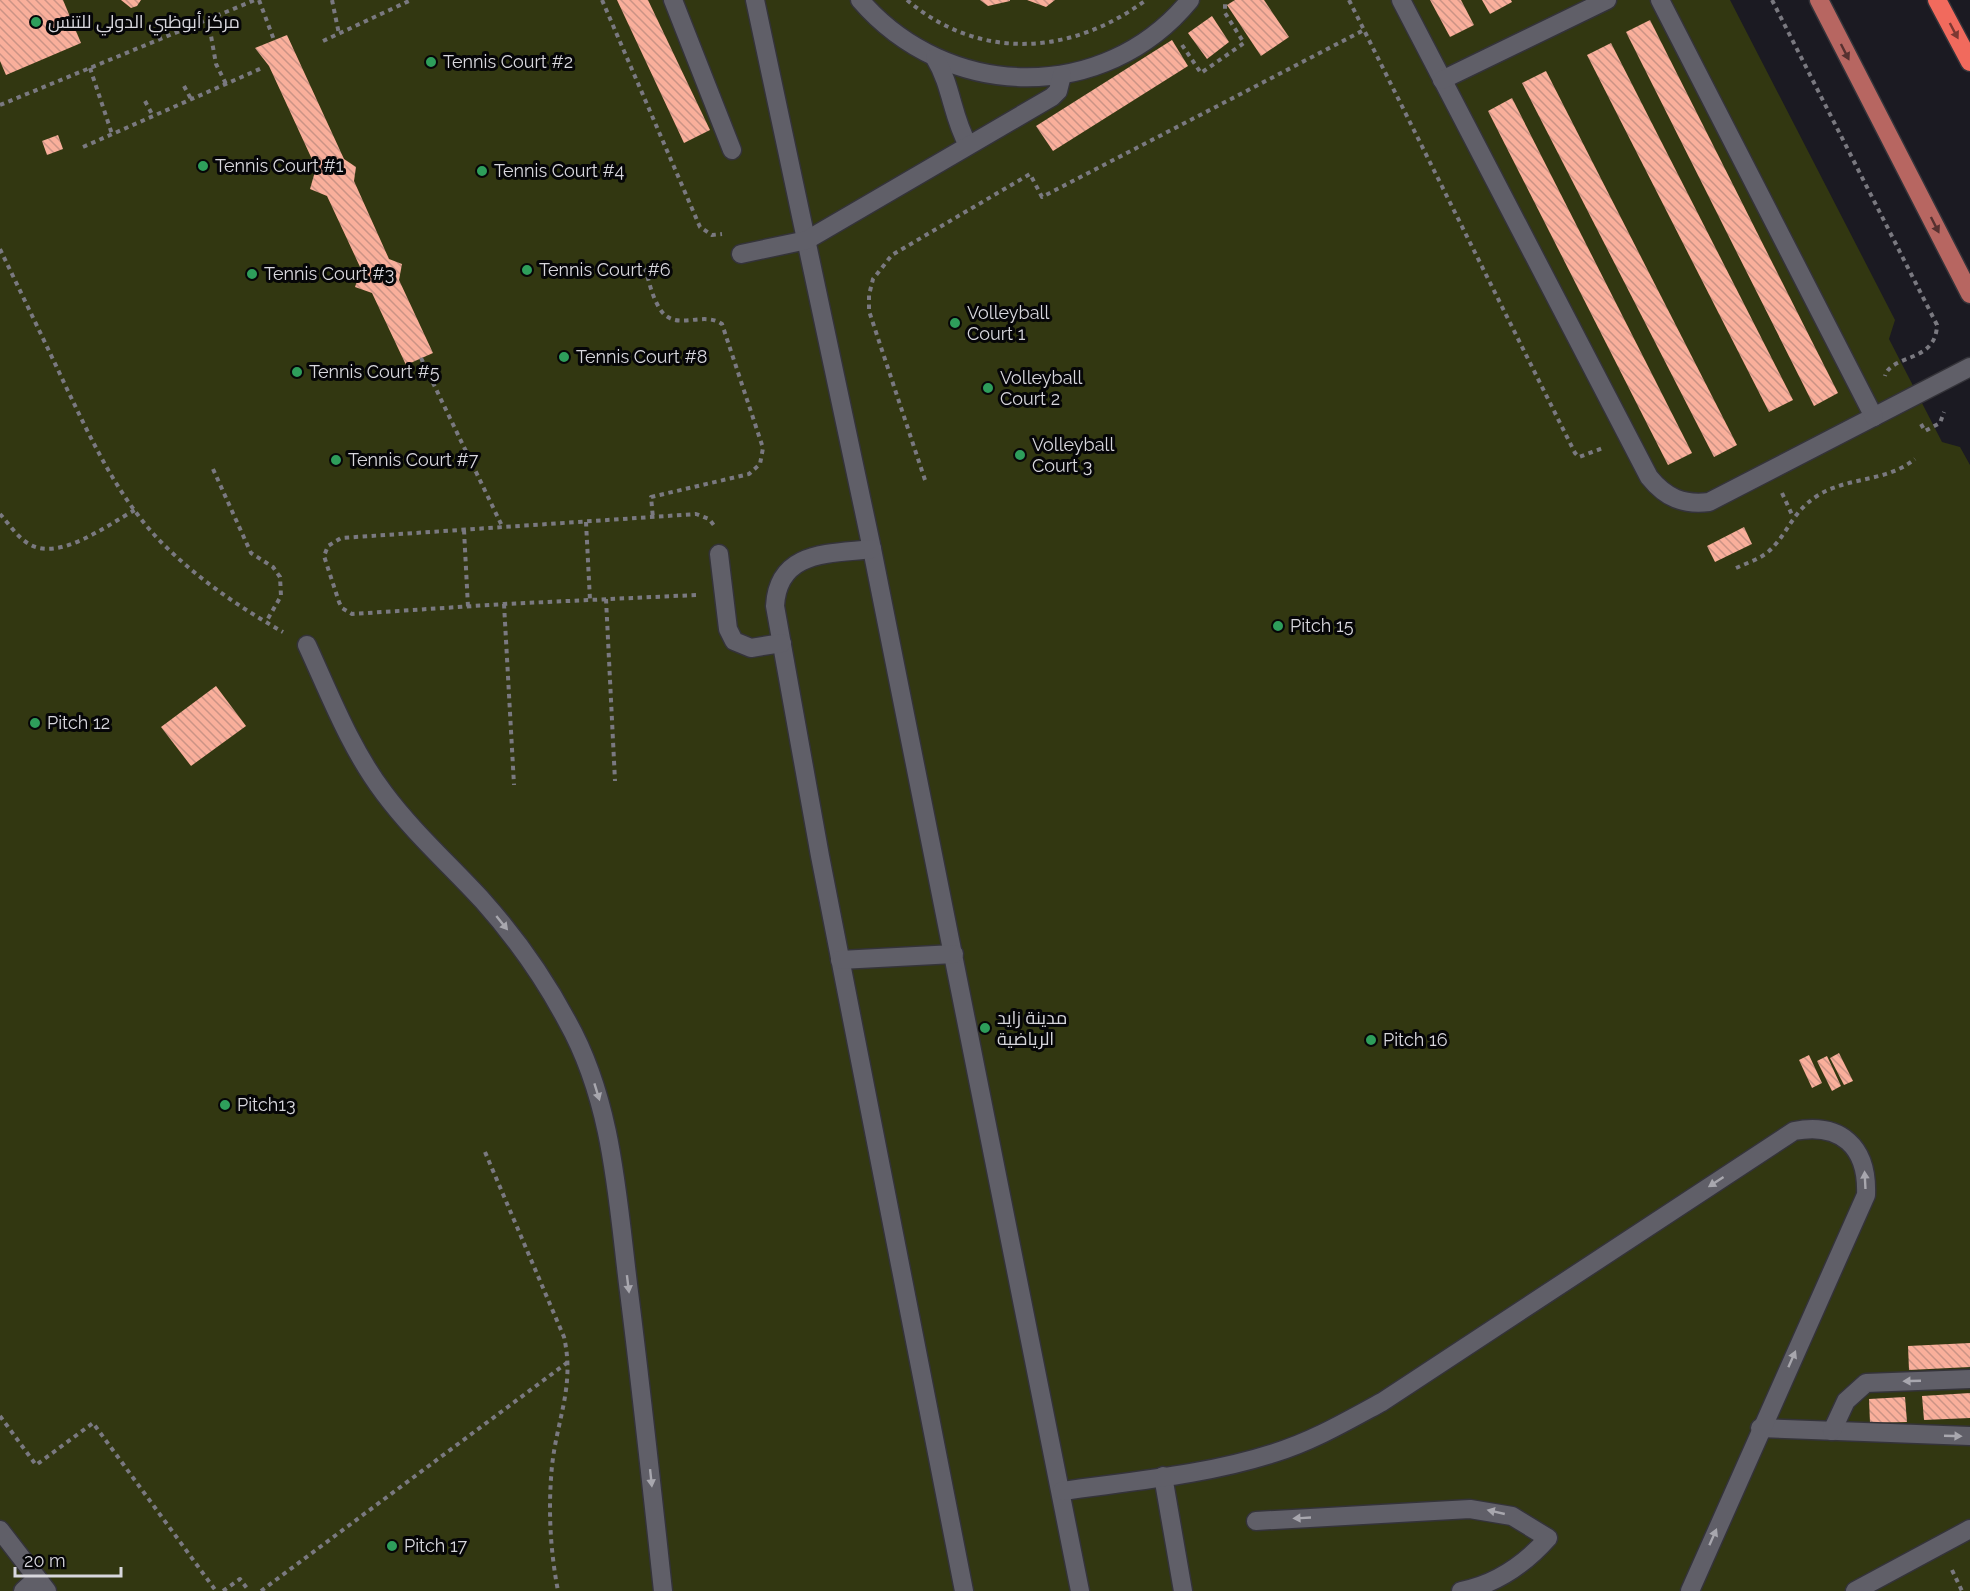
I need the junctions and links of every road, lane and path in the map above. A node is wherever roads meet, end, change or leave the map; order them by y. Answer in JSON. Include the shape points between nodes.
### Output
{"nodes":[{"id":1,"x":257,"y":0,"type":"edge"},
{"id":2,"x":332,"y":0,"type":"edge"},
{"id":3,"x":411,"y":0,"type":"edge"},
{"id":4,"x":602,"y":0,"type":"edge"},
{"id":5,"x":673,"y":0,"type":"edge"},
{"id":6,"x":755,"y":0,"type":"edge"},
{"id":7,"x":860,"y":0,"type":"edge"},
{"id":8,"x":907,"y":0,"type":"edge"},
{"id":9,"x":1146,"y":0,"type":"edge"},
{"id":10,"x":1190,"y":0,"type":"edge"},
{"id":11,"x":1225,"y":0,"type":"edge"},
{"id":12,"x":1349,"y":0,"type":"edge"},
{"id":13,"x":1401,"y":0,"type":"edge"},
{"id":14,"x":1607,"y":0,"type":"edge"},
{"id":15,"x":1660,"y":0,"type":"edge"},
{"id":16,"x":1772,"y":0,"type":"edge"},
{"id":17,"x":1819,"y":0,"type":"edge"},
{"id":18,"x":1937,"y":0,"type":"edge"},
{"id":19,"x":208,"y":19,"type":"junction"},
{"id":20,"x":1167,"y":24,"type":"junction"},
{"id":21,"x":1364,"y":30,"type":"junction"},
{"id":22,"x":339,"y":34,"type":"junction"},
{"id":23,"x":274,"y":40,"type":"dead end"},
{"id":24,"x":323,"y":41,"type":"dead end"},
{"id":25,"x":935,"y":58,"type":"junction"},
{"id":26,"x":1970,"y":62,"type":"edge"},
{"id":27,"x":90,"y":68,"type":"junction"},
{"id":28,"x":262,"y":68,"type":"dead end"},
{"id":29,"x":1062,"y":75,"type":"junction"},
{"id":30,"x":1442,"y":80,"type":"junction"},
{"id":31,"x":226,"y":84,"type":"junction"},
{"id":32,"x":184,"y":87,"type":"dead end"},
{"id":33,"x":191,"y":99,"type":"junction"},
{"id":34,"x":145,"y":101,"type":"dead end"},
{"id":35,"x":0,"y":105,"type":"edge"},
{"id":36,"x":153,"y":116,"type":"junction"},
{"id":37,"x":112,"y":134,"type":"junction"},
{"id":38,"x":968,"y":145,"type":"junction"},
{"id":39,"x":83,"y":147,"type":"dead end"},
{"id":40,"x":732,"y":150,"type":"dead end"},
{"id":41,"x":807,"y":240,"type":"junction"},
{"id":42,"x":0,"y":249,"type":"edge"},
{"id":43,"x":741,"y":254,"type":"joint"},
{"id":44,"x":645,"y":268,"type":"dead end"},
{"id":45,"x":1970,"y":294,"type":"edge"},
{"id":46,"x":421,"y":358,"type":"dead end"},
{"id":47,"x":1970,"y":367,"type":"edge"},
{"id":48,"x":1898,"y":405,"type":"junction"},
{"id":49,"x":1874,"y":417,"type":"junction"},
{"id":50,"x":1628,"y":436,"type":"junction"},
{"id":51,"x":1915,"y":459,"type":"dead end"},
{"id":52,"x":213,"y":470,"type":"dead end"},
{"id":53,"x":925,"y":480,"type":"dead end"},
{"id":54,"x":135,"y":510,"type":"junction"},
{"id":55,"x":0,"y":514,"type":"edge"},
{"id":56,"x":653,"y":518,"type":"junction"},
{"id":57,"x":586,"y":522,"type":"junction"},
{"id":58,"x":503,"y":528,"type":"junction"},
{"id":59,"x":464,"y":530,"type":"junction"},
{"id":60,"x":872,"y":549,"type":"junction"},
{"id":61,"x":719,"y":554,"type":"joint"},
{"id":62,"x":1736,"y":568,"type":"dead end"},
{"id":63,"x":724,"y":594,"type":"junction"},
{"id":64,"x":606,"y":599,"type":"junction"},
{"id":65,"x":590,"y":600,"type":"junction"},
{"id":66,"x":504,"y":604,"type":"junction"},
{"id":67,"x":468,"y":607,"type":"junction"},
{"id":68,"x":266,"y":622,"type":"junction"},
{"id":69,"x":782,"y":644,"type":"junction"},
{"id":70,"x":306,"y":645,"type":"joint"},
{"id":71,"x":615,"y":781,"type":"dead end"},
{"id":72,"x":513,"y":785,"type":"dead end"},
{"id":73,"x":954,"y":954,"type":"junction"},
{"id":74,"x":840,"y":960,"type":"junction"},
{"id":75,"x":485,"y":1152,"type":"dead end"},
{"id":76,"x":569,"y":1362,"type":"junction"},
{"id":77,"x":1970,"y":1379,"type":"edge"},
{"id":78,"x":0,"y":1416,"type":"edge"},
{"id":79,"x":1760,"y":1428,"type":"junction"},
{"id":80,"x":1832,"y":1431,"type":"junction"},
{"id":81,"x":1970,"y":1436,"type":"edge"},
{"id":82,"x":1163,"y":1476,"type":"junction"},
{"id":83,"x":1062,"y":1491,"type":"junction"},
{"id":84,"x":1256,"y":1521,"type":"dead end"},
{"id":85,"x":1970,"y":1529,"type":"edge"},
{"id":86,"x":0,"y":1530,"type":"edge"},
{"id":87,"x":42,"y":1584,"type":"edge"},
{"id":88,"x":23,"y":1591,"type":"edge"},
{"id":89,"x":216,"y":1591,"type":"edge"},
{"id":90,"x":223,"y":1591,"type":"edge"},
{"id":91,"x":249,"y":1591,"type":"edge"},
{"id":92,"x":261,"y":1591,"type":"edge"},
{"id":93,"x":558,"y":1591,"type":"edge"},
{"id":94,"x":663,"y":1591,"type":"edge"},
{"id":95,"x":964,"y":1591,"type":"edge"},
{"id":96,"x":1080,"y":1591,"type":"edge"},
{"id":97,"x":1183,"y":1591,"type":"edge"},
{"id":98,"x":1461,"y":1591,"type":"edge"},
{"id":99,"x":1690,"y":1591,"type":"edge"},
{"id":100,"x":1855,"y":1591,"type":"edge"}],
"edges":[{"from":1,"to":19,"type":"path"},
{"from":1,"to":23,"type":"path"},
{"from":2,"to":22,"type":"path"},
{"from":3,"to":22,"type":"path"},
{"from":4,"to":43,"type":"path","via":[[700,227],[712,235],[725,234],[733,255]]},
{"from":5,"to":40,"type":"lane"},
{"from":6,"to":41,"type":"lane"},
{"from":7,"to":25,"type":"lane","via":[[883,24]]},
{"from":8,"to":9,"type":"path","via":[[946,27],[1006,44],[1068,40],[1125,16]]},
{"from":10,"to":20,"type":"lane"},
{"from":11,"to":20,"type":"path","via":[[1225,13],[1244,43],[1201,73]]},
{"from":12,"to":21,"type":"path"},
{"from":13,"to":30,"type":"lane"},
{"from":14,"to":30,"type":"lane"},
{"from":15,"to":49,"type":"lane"},
{"from":16,"to":48,"type":"path","via":[[1937,325],[1933,342],[1926,349],[1886,371],[1886,381]]},
{"from":17,"to":45,"type":"main road","one_way":true},
{"from":18,"to":26,"type":"highway","one_way":true},
{"from":19,"to":27,"type":"path"},
{"from":19,"to":31,"type":"path","via":[[216,64]]},
{"from":20,"to":29,"type":"lane","via":[[1118,57]]},
{"from":21,"to":50,"type":"path","via":[[1575,453],[1585,457]]},
{"from":21,"to":53,"type":"path","via":[[1042,197],[1030,174],[892,255],[873,279],[869,311]]},
{"from":22,"to":24,"type":"path"},
{"from":25,"to":29,"type":"lane","via":[[985,74],[1037,78]]},
{"from":25,"to":38,"type":"lane"},
{"from":27,"to":35,"type":"path"},
{"from":27,"to":37,"type":"path"},
{"from":28,"to":31,"type":"path"},
{"from":29,"to":38,"type":"lane","via":[[1052,97]]},
{"from":30,"to":50,"type":"lane"},
{"from":31,"to":33,"type":"path"},
{"from":32,"to":33,"type":"path"},
{"from":33,"to":36,"type":"path"},
{"from":34,"to":36,"type":"path"},
{"from":36,"to":37,"type":"path"},
{"from":37,"to":39,"type":"path"},
{"from":38,"to":41,"type":"lane"},
{"from":41,"to":43,"type":"lane"},
{"from":41,"to":60,"type":"lane"},
{"from":42,"to":54,"type":"path","via":[[94,445]]},
{"from":44,"to":56,"type":"path","via":[[658,307],[666,316],[683,322],[710,318],[722,324],[763,448],[760,464],[749,474],[651,497]]},
{"from":46,"to":58,"type":"path"},
{"from":47,"to":48,"type":"lane"},
{"from":48,"to":49,"type":"lane"},
{"from":49,"to":50,"type":"lane","via":[[1716,499],[1696,503],[1682,502],[1658,488]]},
{"from":51,"to":62,"type":"path","via":[[1888,475],[1843,484],[1816,497],[1793,517],[1771,550]]},
{"from":52,"to":68,"type":"path","via":[[251,553],[273,567],[280,577],[281,596]]},
{"from":54,"to":55,"type":"path","via":[[53,551],[27,543]]},
{"from":54,"to":68,"type":"path","via":[[190,570]]},
{"from":56,"to":57,"type":"path"},
{"from":56,"to":61,"type":"path","via":[[696,514],[709,519],[716,529]]},
{"from":57,"to":58,"type":"path"},
{"from":57,"to":65,"type":"path"},
{"from":58,"to":59,"type":"path"},
{"from":59,"to":67,"type":"path"},
{"from":59,"to":67,"type":"path","via":[[341,538],[328,546],[324,556],[339,602],[352,614]]},
{"from":60,"to":69,"type":"lane","via":[[810,557],[788,570],[776,593]]},
{"from":60,"to":73,"type":"lane"},
{"from":61,"to":63,"type":"lane"},
{"from":63,"to":64,"type":"path"},
{"from":63,"to":69,"type":"lane","via":[[728,629],[734,641],[751,648]]},
{"from":64,"to":65,"type":"path"},
{"from":64,"to":71,"type":"path"},
{"from":65,"to":66,"type":"path"},
{"from":66,"to":67,"type":"path"},
{"from":66,"to":72,"type":"path"},
{"from":68,"to":70,"type":"path"},
{"from":69,"to":74,"type":"lane"},
{"from":70,"to":94,"type":"lane","one_way":true,"via":[[354,746],[373,776],[394,805],[502,923],[551,994],[580,1045],[599,1095],[610,1144],[625,1257]]},
{"from":73,"to":74,"type":"lane"},
{"from":73,"to":83,"type":"lane"},
{"from":74,"to":95,"type":"lane"},
{"from":75,"to":76,"type":"path","via":[[564,1338]]},
{"from":76,"to":92,"type":"path"},
{"from":76,"to":93,"type":"path","via":[[550,1499],[550,1534]]},
{"from":77,"to":80,"type":"lane","one_way":true,"via":[[1866,1383],[1846,1401]]},
{"from":78,"to":89,"type":"path","via":[[36,1465],[93,1423]]},
{"from":79,"to":80,"type":"lane"},
{"from":79,"to":82,"type":"lane","one_way":true,"via":[[1866,1195],[1861,1157],[1849,1142],[1832,1131],[1794,1131],[1382,1402],[1324,1434],[1227,1467]]},
{"from":99,"to":79,"type":"lane","one_way":true},
{"from":80,"to":81,"type":"lane","one_way":true},
{"from":82,"to":83,"type":"lane"},
{"from":82,"to":97,"type":"lane"},
{"from":83,"to":96,"type":"lane"},
{"from":98,"to":84,"type":"lane","one_way":true,"via":[[1497,1580],[1548,1538],[1512,1516],[1470,1509]]},
{"from":85,"to":100,"type":"lane"},
{"from":86,"to":87,"type":"lane"},
{"from":87,"to":88,"type":"lane"},
{"from":90,"to":91,"type":"path","via":[[240,1579]]}]}
